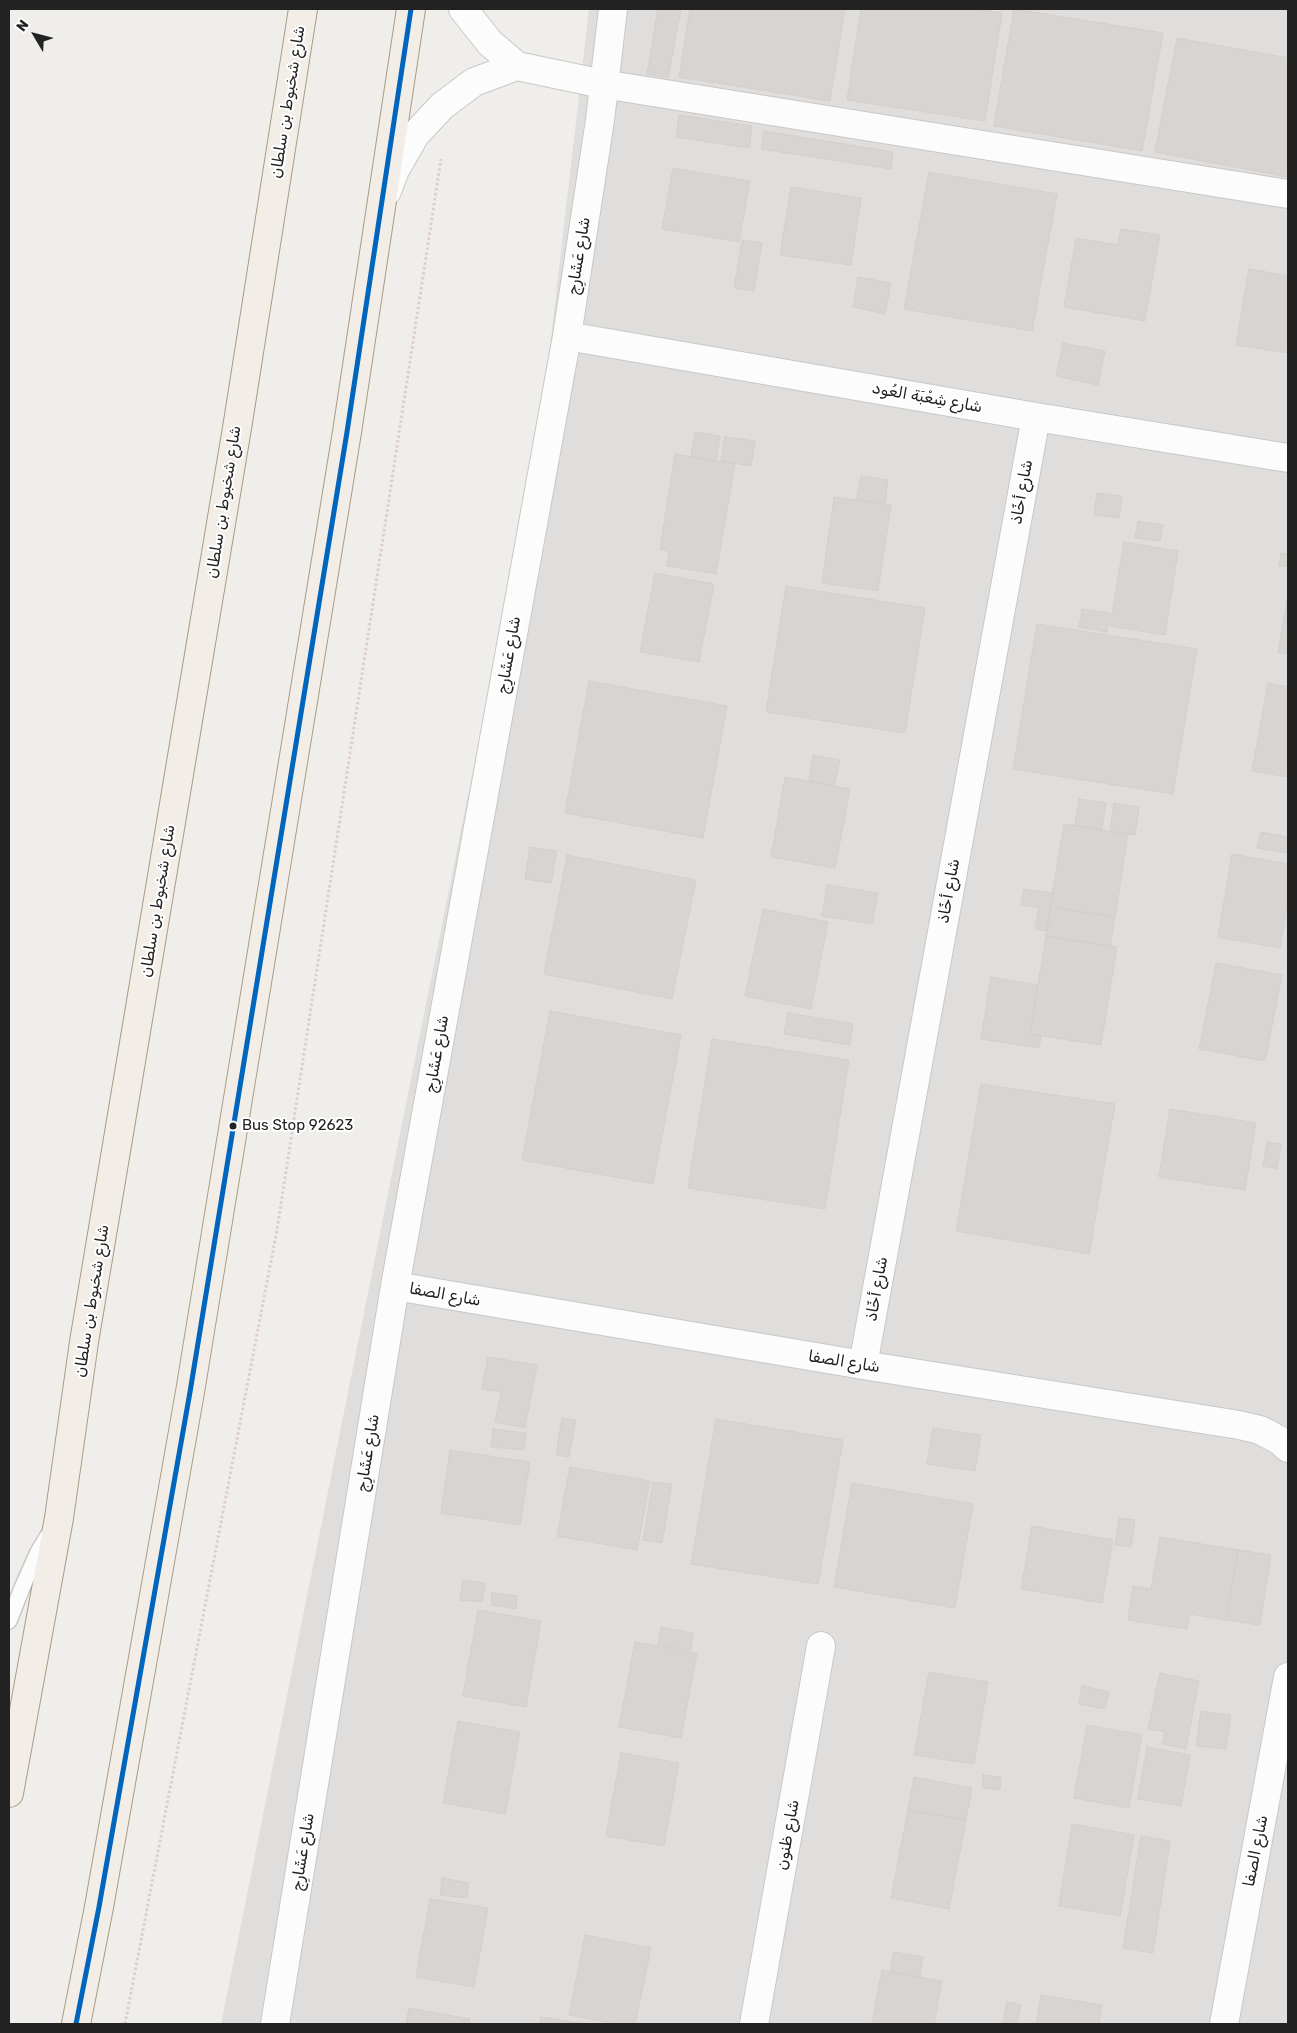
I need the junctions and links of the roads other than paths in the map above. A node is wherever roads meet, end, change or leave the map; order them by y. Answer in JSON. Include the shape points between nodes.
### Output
{"nodes":[{"id":1,"x":303,"y":9,"type":"edge"},
{"id":2,"x":411,"y":9,"type":"edge"},
{"id":3,"x":463,"y":9,"type":"edge"},
{"id":4,"x":613,"y":9,"type":"edge"},
{"id":5,"x":517,"y":66,"type":"junction"},
{"id":6,"x":603,"y":84,"type":"junction"},
{"id":7,"x":1288,"y":194,"type":"edge"},
{"id":8,"x":382,"y":207,"type":"junction"},
{"id":9,"x":566,"y":336,"type":"junction"},
{"id":10,"x":1036,"y":417,"type":"junction"},
{"id":11,"x":1288,"y":458,"type":"edge"},
{"id":12,"x":395,"y":1286,"type":"junction"},
{"id":13,"x":863,"y":1365,"type":"junction"},
{"id":14,"x":1288,"y":1448,"type":"edge"},
{"id":15,"x":60,"y":1518,"type":"junction"},
{"id":16,"x":9,"y":1621,"type":"edge"},
{"id":17,"x":821,"y":1646,"type":"dead end"},
{"id":18,"x":1288,"y":1677,"type":"edge"},
{"id":19,"x":9,"y":1793,"type":"edge"},
{"id":20,"x":76,"y":2024,"type":"edge"},
{"id":21,"x":274,"y":2024,"type":"edge"},
{"id":22,"x":754,"y":2024,"type":"edge"},
{"id":23,"x":1224,"y":2024,"type":"edge"}],
"edges":[{"from":1,"to":15,"type":"main road","name":"شارع شخبوط بن سلطان","via":[[238,422],[84,1342]]},
{"from":2,"to":8,"type":"main road"},
{"from":3,"to":5,"type":"street","via":[[490,43]]},
{"from":4,"to":6,"type":"street","name":"شارع عَشَارِج"},
{"from":5,"to":6,"type":"street"},
{"from":5,"to":8,"type":"street","via":[[474,82],[442,106],[416,135],[399,163]]},
{"from":6,"to":7,"type":"street"},
{"from":6,"to":9,"type":"street","name":"شارع عَشَارِج"},
{"from":8,"to":20,"type":"main road","via":[[190,1392]]},
{"from":9,"to":10,"type":"street","name":"شارع شِعْبَة العُود"},
{"from":9,"to":12,"type":"street","name":"شارع عَشَارِج"},
{"from":10,"to":11,"type":"street","name":"شارع شِعْبَة العُود"},
{"from":10,"to":13,"type":"street","name":"شارع أخّاذ"},
{"from":12,"to":13,"type":"street","name":"شارع الصفا"},
{"from":12,"to":21,"type":"street","name":"شارع عَشَارِج"},
{"from":13,"to":14,"type":"street","name":"شارع الصفا","via":[[1239,1425],[1260,1430]]},
{"from":15,"to":16,"type":"lane","via":[[38,1552]]},
{"from":15,"to":19,"type":"main road","name":"شارع شخبوط بن سلطان"},
{"from":17,"to":22,"type":"street","name":"شارع ظنون"},
{"from":18,"to":23,"type":"street","name":"شارع الصفا"}]}
